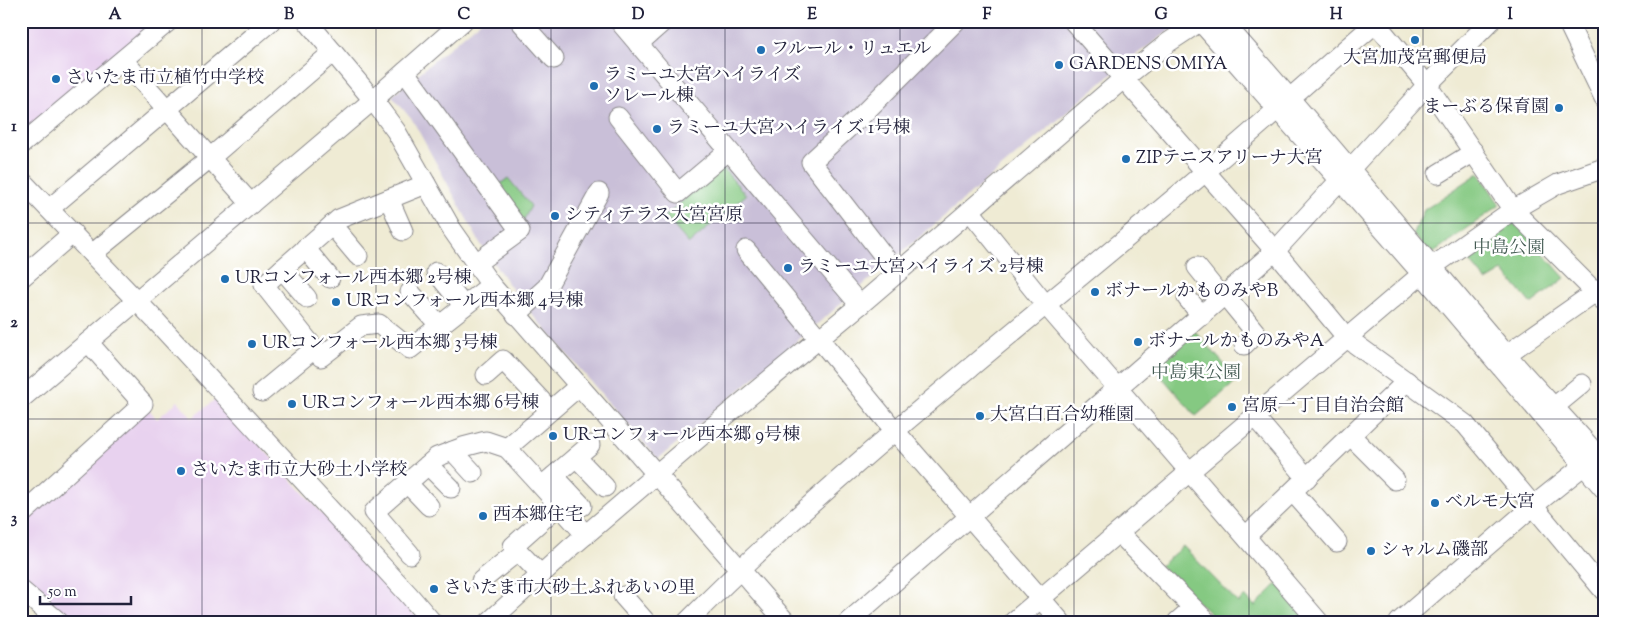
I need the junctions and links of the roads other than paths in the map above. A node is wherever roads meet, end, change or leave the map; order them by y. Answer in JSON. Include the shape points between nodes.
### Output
{"nodes":[{"id":1,"x":170,"y":21,"type":"edge"},
{"id":2,"x":271,"y":21,"type":"edge"},
{"id":3,"x":307,"y":21,"type":"edge"},
{"id":4,"x":463,"y":21,"type":"edge"},
{"id":5,"x":520,"y":21,"type":"edge"},
{"id":6,"x":619,"y":21,"type":"edge"},
{"id":7,"x":664,"y":21,"type":"edge"},
{"id":8,"x":956,"y":21,"type":"edge"},
{"id":9,"x":1073,"y":21,"type":"edge"},
{"id":10,"x":1200,"y":21,"type":"edge"},
{"id":11,"x":1222,"y":21,"type":"edge"},
{"id":12,"x":1491,"y":21,"type":"edge"},
{"id":13,"x":1568,"y":21,"type":"edge"},
{"id":14,"x":1376,"y":22,"type":"edge"},
{"id":15,"x":638,"y":44,"type":"junction"},
{"id":16,"x":333,"y":52,"type":"junction"},
{"id":17,"x":554,"y":59,"type":"dead end"},
{"id":18,"x":124,"y":61,"type":"junction"},
{"id":19,"x":404,"y":72,"type":"junction"},
{"id":20,"x":1123,"y":79,"type":"junction"},
{"id":21,"x":1427,"y":85,"type":"junction"},
{"id":22,"x":1604,"y":98,"type":"edge"},
{"id":23,"x":373,"y":100,"type":"junction"},
{"id":24,"x":1282,"y":104,"type":"junction"},
{"id":25,"x":167,"y":110,"type":"junction"},
{"id":26,"x":618,"y":117,"type":"dead end"},
{"id":27,"x":21,"y":145,"type":"edge"},
{"id":28,"x":728,"y":151,"type":"junction"},
{"id":29,"x":1474,"y":152,"type":"junction"},
{"id":30,"x":210,"y":158,"type":"junction"},
{"id":31,"x":1604,"y":168,"type":"edge"},
{"id":32,"x":1205,"y":172,"type":"junction"},
{"id":33,"x":1438,"y":174,"type":"dead end"},
{"id":34,"x":1345,"y":176,"type":"junction"},
{"id":35,"x":21,"y":180,"type":"edge"},
{"id":36,"x":426,"y":184,"type":"junction"},
{"id":37,"x":599,"y":192,"type":"dead end"},
{"id":38,"x":388,"y":199,"type":"junction"},
{"id":39,"x":251,"y":204,"type":"junction"},
{"id":40,"x":48,"y":209,"type":"junction"},
{"id":41,"x":1513,"y":210,"type":"junction"},
{"id":42,"x":970,"y":211,"type":"junction"},
{"id":43,"x":332,"y":225,"type":"junction"},
{"id":44,"x":403,"y":231,"type":"dead end"},
{"id":45,"x":73,"y":233,"type":"junction"},
{"id":46,"x":305,"y":248,"type":"junction"},
{"id":47,"x":746,"y":250,"type":"dead end"},
{"id":48,"x":1275,"y":252,"type":"junction"},
{"id":49,"x":92,"y":254,"type":"junction"},
{"id":50,"x":358,"y":256,"type":"dead end"},
{"id":51,"x":475,"y":264,"type":"junction"},
{"id":52,"x":1196,"y":267,"type":"dead end"},
{"id":53,"x":282,"y":269,"type":"junction"},
{"id":54,"x":1427,"y":270,"type":"junction"},
{"id":55,"x":436,"y":272,"type":"dead end"},
{"id":56,"x":897,"y":273,"type":"junction"},
{"id":57,"x":21,"y":278,"type":"edge"},
{"id":58,"x":330,"y":278,"type":"dead end"},
{"id":59,"x":491,"y":285,"type":"junction"},
{"id":60,"x":410,"y":292,"type":"dead end"},
{"id":61,"x":1601,"y":293,"type":"edge"},
{"id":62,"x":1223,"y":297,"type":"junction"},
{"id":63,"x":307,"y":298,"type":"dead end"},
{"id":64,"x":1187,"y":298,"type":"dead end"},
{"id":65,"x":137,"y":301,"type":"junction"},
{"id":66,"x":1045,"y":304,"type":"junction"},
{"id":67,"x":860,"y":305,"type":"junction"},
{"id":68,"x":464,"y":306,"type":"junction"},
{"id":69,"x":516,"y":315,"type":"junction"},
{"id":70,"x":1202,"y":316,"type":"junction"},
{"id":71,"x":440,"y":326,"type":"junction"},
{"id":72,"x":1347,"y":338,"type":"junction"},
{"id":73,"x":819,"y":339,"type":"junction"},
{"id":74,"x":88,"y":342,"type":"junction"},
{"id":75,"x":1244,"y":345,"type":"dead end"},
{"id":76,"x":314,"y":349,"type":"junction"},
{"id":77,"x":1507,"y":354,"type":"junction"},
{"id":78,"x":486,"y":375,"type":"dead end"},
{"id":79,"x":1407,"y":381,"type":"junction"},
{"id":80,"x":1582,"y":384,"type":"dead end"},
{"id":81,"x":579,"y":386,"type":"junction"},
{"id":82,"x":1118,"y":388,"type":"junction"},
{"id":83,"x":262,"y":392,"type":"dead end"},
{"id":84,"x":21,"y":399,"type":"edge"},
{"id":85,"x":1554,"y":407,"type":"junction"},
{"id":86,"x":550,"y":410,"type":"junction"},
{"id":87,"x":1254,"y":416,"type":"junction"},
{"id":88,"x":895,"y":431,"type":"junction"},
{"id":89,"x":1351,"y":436,"type":"junction"},
{"id":90,"x":590,"y":445,"type":"dead end"},
{"id":91,"x":507,"y":448,"type":"junction"},
{"id":92,"x":453,"y":451,"type":"junction"},
{"id":93,"x":576,"y":457,"type":"junction"},
{"id":94,"x":1594,"y":459,"type":"edge"},
{"id":95,"x":428,"y":465,"type":"junction"},
{"id":96,"x":1190,"y":471,"type":"junction"},
{"id":97,"x":473,"y":473,"type":"dead end"},
{"id":98,"x":656,"y":474,"type":"junction"},
{"id":99,"x":1307,"y":478,"type":"junction"},
{"id":100,"x":1395,"y":480,"type":"dead end"},
{"id":101,"x":548,"y":481,"type":"junction"},
{"id":102,"x":407,"y":483,"type":"junction"},
{"id":103,"x":451,"y":488,"type":"dead end"},
{"id":104,"x":605,"y":488,"type":"dead end"},
{"id":105,"x":1604,"y":489,"type":"edge"},
{"id":106,"x":1293,"y":492,"type":"junction"},
{"id":107,"x":559,"y":505,"type":"junction"},
{"id":108,"x":428,"y":506,"type":"dead end"},
{"id":109,"x":582,"y":506,"type":"dead end"},
{"id":110,"x":1533,"y":506,"type":"junction"},
{"id":111,"x":21,"y":515,"type":"edge"},
{"id":112,"x":969,"y":517,"type":"junction"},
{"id":113,"x":1119,"y":533,"type":"junction"},
{"id":114,"x":586,"y":535,"type":"junction"},
{"id":115,"x":1246,"y":536,"type":"junction"},
{"id":116,"x":1337,"y":542,"type":"dead end"},
{"id":117,"x":518,"y":551,"type":"junction"},
{"id":118,"x":410,"y":554,"type":"dead end"},
{"id":119,"x":740,"y":568,"type":"junction"},
{"id":120,"x":541,"y":575,"type":"junction"},
{"id":121,"x":482,"y":582,"type":"dead end"},
{"id":122,"x":21,"y":590,"type":"edge"},
{"id":123,"x":1604,"y":591,"type":"edge"},
{"id":124,"x":623,"y":596,"type":"dead end"},
{"id":125,"x":1041,"y":598,"type":"junction"},
{"id":126,"x":1193,"y":608,"type":"junction"},
{"id":127,"x":496,"y":620,"type":"edge"},
{"id":128,"x":57,"y":621,"type":"edge"},
{"id":129,"x":432,"y":622,"type":"edge"},
{"id":130,"x":646,"y":622,"type":"edge"},
{"id":131,"x":687,"y":622,"type":"edge"},
{"id":132,"x":786,"y":622,"type":"edge"},
{"id":133,"x":848,"y":622,"type":"edge"},
{"id":134,"x":1013,"y":622,"type":"edge"},
{"id":135,"x":1061,"y":622,"type":"edge"},
{"id":136,"x":1177,"y":622,"type":"edge"},
{"id":137,"x":1206,"y":622,"type":"edge"},
{"id":138,"x":1319,"y":622,"type":"edge"},
{"id":139,"x":1399,"y":622,"type":"edge"}],
"edges":[{"from":1,"to":18,"type":"street"},
{"from":2,"to":25,"type":"street"},
{"from":3,"to":16,"type":"street"},
{"from":4,"to":19,"type":"street"},
{"from":5,"to":17,"type":"street"},
{"from":6,"to":15,"type":"street"},
{"from":7,"to":15,"type":"street"},
{"from":8,"to":56,"type":"street","via":[[811,162]]},
{"from":9,"to":20,"type":"street"},
{"from":10,"to":20,"type":"street"},
{"from":10,"to":24,"type":"street"},
{"from":11,"to":24,"type":"street"},
{"from":12,"to":21,"type":"street"},
{"from":13,"to":22,"type":"street"},
{"from":14,"to":21,"type":"street"},
{"from":14,"to":24,"type":"street"},
{"from":15,"to":28,"type":"street"},
{"from":16,"to":23,"type":"street"},
{"from":16,"to":30,"type":"street"},
{"from":18,"to":25,"type":"street"},
{"from":18,"to":27,"type":"street"},
{"from":19,"to":23,"type":"street"},
{"from":19,"to":51,"type":"street","via":[[520,231]]},
{"from":20,"to":32,"type":"street"},
{"from":20,"to":42,"type":"street"},
{"from":21,"to":29,"type":"street"},
{"from":21,"to":34,"type":"street"},
{"from":23,"to":36,"type":"street","via":[[396,131]]},
{"from":23,"to":39,"type":"street"},
{"from":24,"to":32,"type":"street"},
{"from":24,"to":34,"type":"street"},
{"from":25,"to":30,"type":"street"},
{"from":25,"to":40,"type":"street"},
{"from":26,"to":28,"type":"street","via":[[678,193]]},
{"from":28,"to":67,"type":"street"},
{"from":29,"to":33,"type":"street"},
{"from":29,"to":41,"type":"street"},
{"from":30,"to":39,"type":"street"},
{"from":30,"to":49,"type":"street"},
{"from":31,"to":41,"type":"street","via":[[1558,184]]},
{"from":32,"to":48,"type":"street"},
{"from":32,"to":66,"type":"street"},
{"from":34,"to":48,"type":"street"},
{"from":34,"to":54,"type":"street"},
{"from":35,"to":40,"type":"street"},
{"from":36,"to":38,"type":"street"},
{"from":36,"to":51,"type":"street"},
{"from":37,"to":69,"type":"street","via":[[547,286]]},
{"from":38,"to":43,"type":"street"},
{"from":38,"to":44,"type":"street"},
{"from":39,"to":65,"type":"street"},
{"from":40,"to":45,"type":"street"},
{"from":41,"to":54,"type":"street"},
{"from":41,"to":61,"type":"street"},
{"from":42,"to":56,"type":"street"},
{"from":42,"to":66,"type":"street"},
{"from":43,"to":46,"type":"street"},
{"from":43,"to":50,"type":"street"},
{"from":45,"to":49,"type":"street"},
{"from":45,"to":57,"type":"street"},
{"from":46,"to":53,"type":"street"},
{"from":46,"to":58,"type":"street"},
{"from":47,"to":73,"type":"street"},
{"from":48,"to":62,"type":"street"},
{"from":48,"to":72,"type":"street"},
{"from":49,"to":65,"type":"street"},
{"from":51,"to":59,"type":"street"},
{"from":52,"to":62,"type":"street"},
{"from":53,"to":63,"type":"street"},
{"from":53,"to":76,"type":"street","via":[[264,285]]},
{"from":54,"to":72,"type":"street"},
{"from":54,"to":77,"type":"street"},
{"from":54,"to":94,"type":"street"},
{"from":55,"to":68,"type":"street"},
{"from":56,"to":67,"type":"street"},
{"from":59,"to":68,"type":"street"},
{"from":59,"to":69,"type":"street"},
{"from":60,"to":71,"type":"street"},
{"from":61,"to":77,"type":"street"},
{"from":62,"to":70,"type":"street"},
{"from":62,"to":75,"type":"street","via":[[1256,333]]},
{"from":64,"to":70,"type":"street"},
{"from":65,"to":74,"type":"street"},
{"from":65,"to":129,"type":"street"},
{"from":66,"to":82,"type":"street"},
{"from":66,"to":88,"type":"street"},
{"from":67,"to":73,"type":"street"},
{"from":68,"to":71,"type":"street"},
{"from":69,"to":81,"type":"street"},
{"from":70,"to":82,"type":"street"},
{"from":71,"to":76,"type":"street","via":[[410,349],[379,324],[361,326],[321,357]]},
{"from":72,"to":79,"type":"street"},
{"from":72,"to":87,"type":"street"},
{"from":73,"to":88,"type":"street"},
{"from":73,"to":98,"type":"street"},
{"from":74,"to":84,"type":"street"},
{"from":74,"to":111,"type":"street","via":[[143,404]]},
{"from":76,"to":83,"type":"street"},
{"from":77,"to":85,"type":"street"},
{"from":78,"to":86,"type":"street","via":[[503,360]]},
{"from":79,"to":89,"type":"street"},
{"from":79,"to":110,"type":"street","via":[[1465,424]]},
{"from":80,"to":85,"type":"street"},
{"from":81,"to":86,"type":"street"},
{"from":81,"to":98,"type":"street"},
{"from":82,"to":96,"type":"street"},
{"from":82,"to":112,"type":"street"},
{"from":85,"to":94,"type":"street"},
{"from":86,"to":91,"type":"street"},
{"from":87,"to":96,"type":"street"},
{"from":87,"to":99,"type":"street"},
{"from":88,"to":112,"type":"street"},
{"from":88,"to":119,"type":"street"},
{"from":89,"to":99,"type":"street"},
{"from":89,"to":100,"type":"street"},
{"from":90,"to":93,"type":"street"},
{"from":91,"to":92,"type":"street","via":[[486,441]]},
{"from":91,"to":101,"type":"street"},
{"from":92,"to":95,"type":"street"},
{"from":92,"to":97,"type":"street"},
{"from":93,"to":101,"type":"street"},
{"from":93,"to":104,"type":"street"},
{"from":94,"to":105,"type":"street"},
{"from":94,"to":110,"type":"street"},
{"from":95,"to":102,"type":"street"},
{"from":95,"to":103,"type":"street"},
{"from":96,"to":113,"type":"street"},
{"from":96,"to":115,"type":"street"},
{"from":98,"to":114,"type":"street"},
{"from":98,"to":119,"type":"street"},
{"from":99,"to":106,"type":"street"},
{"from":101,"to":107,"type":"street"},
{"from":101,"to":109,"type":"street"},
{"from":102,"to":108,"type":"street"},
{"from":102,"to":118,"type":"street","via":[[374,512]]},
{"from":106,"to":115,"type":"street"},
{"from":106,"to":116,"type":"street"},
{"from":107,"to":114,"type":"street"},
{"from":107,"to":117,"type":"street","via":[[513,546]]},
{"from":110,"to":123,"type":"street"},
{"from":110,"to":139,"type":"street"},
{"from":112,"to":125,"type":"street"},
{"from":112,"to":133,"type":"street"},
{"from":113,"to":125,"type":"street"},
{"from":113,"to":126,"type":"street"},
{"from":114,"to":120,"type":"street"},
{"from":115,"to":138,"type":"street"},
{"from":117,"to":120,"type":"street"},
{"from":117,"to":121,"type":"street"},
{"from":119,"to":131,"type":"street"},
{"from":119,"to":132,"type":"street"},
{"from":120,"to":127,"type":"street"},
{"from":122,"to":128,"type":"street"},
{"from":124,"to":130,"type":"street"},
{"from":125,"to":134,"type":"street"},
{"from":125,"to":135,"type":"street"},
{"from":126,"to":136,"type":"street"},
{"from":126,"to":137,"type":"street"}]}
